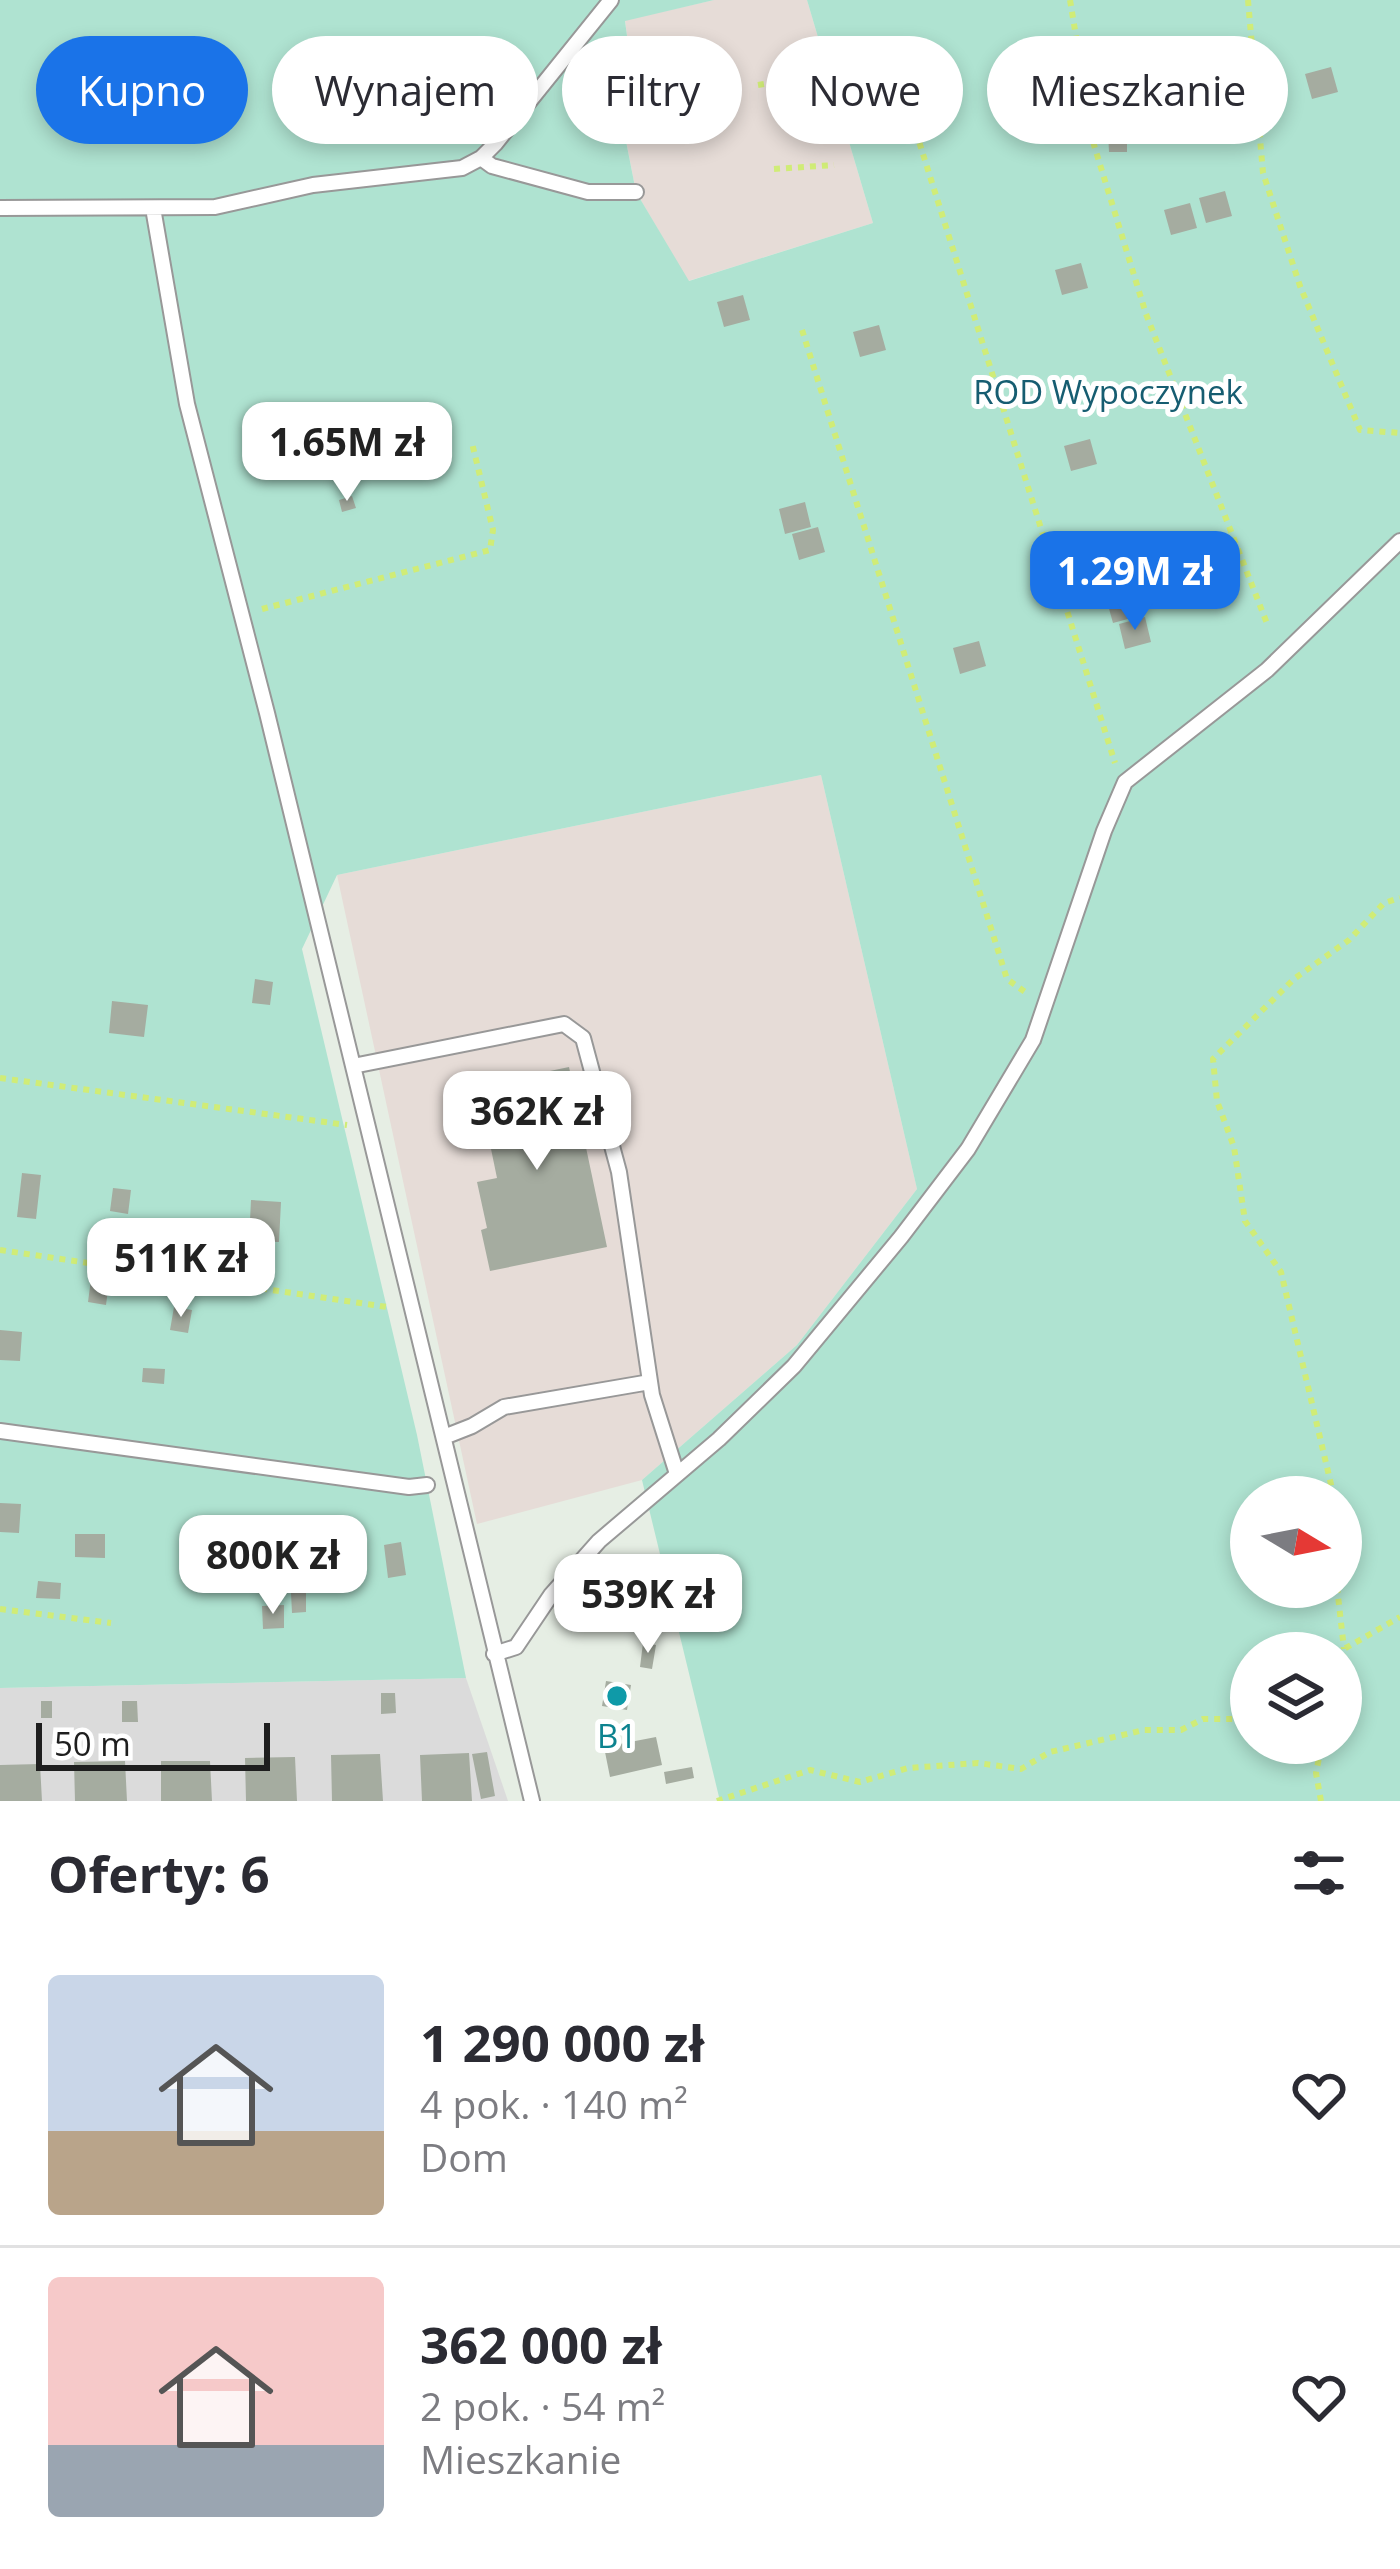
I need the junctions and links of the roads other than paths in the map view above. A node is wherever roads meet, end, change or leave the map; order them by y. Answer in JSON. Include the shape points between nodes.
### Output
{"nodes":[{"id":1,"x":611,"y":0,"type":"edge"},
{"id":2,"x":481,"y":158,"type":"junction"},
{"id":3,"x":636,"y":192,"type":"dead end"},
{"id":4,"x":0,"y":208,"type":"edge"},
{"id":5,"x":153,"y":208,"type":"junction"},
{"id":6,"x":1400,"y":541,"type":"edge"},
{"id":7,"x":353,"y":1066,"type":"junction"},
{"id":8,"x":650,"y":1382,"type":"junction"},
{"id":9,"x":0,"y":1431,"type":"edge"},
{"id":10,"x":444,"y":1437,"type":"junction"},
{"id":11,"x":677,"y":1474,"type":"junction"},
{"id":12,"x":427,"y":1485,"type":"dead end"},
{"id":13,"x":494,"y":1654,"type":"junction"},
{"id":14,"x":532,"y":1801,"type":"edge"}],
"edges":[{"from":1,"to":2,"type":"lane"},
{"from":2,"to":3,"type":"lane","via":[[588,192]]},
{"from":2,"to":5,"type":"lane","via":[[425,175]]},
{"from":4,"to":5,"type":"lane"},
{"from":5,"to":7,"type":"lane","via":[[187,404]]},
{"from":6,"to":11,"type":"lane","via":[[1267,670],[1125,782],[1033,1040],[968,1148],[794,1366]]},
{"from":7,"to":8,"type":"lane","via":[[564,1024],[584,1038],[619,1172]]},
{"from":7,"to":10,"type":"lane"},
{"from":8,"to":10,"type":"lane","via":[[504,1407]]},
{"from":8,"to":11,"type":"lane"},
{"from":9,"to":12,"type":"lane"},
{"from":10,"to":13,"type":"lane"},
{"from":11,"to":13,"type":"lane","via":[[599,1541],[516,1647]]},
{"from":13,"to":14,"type":"lane"}]}
